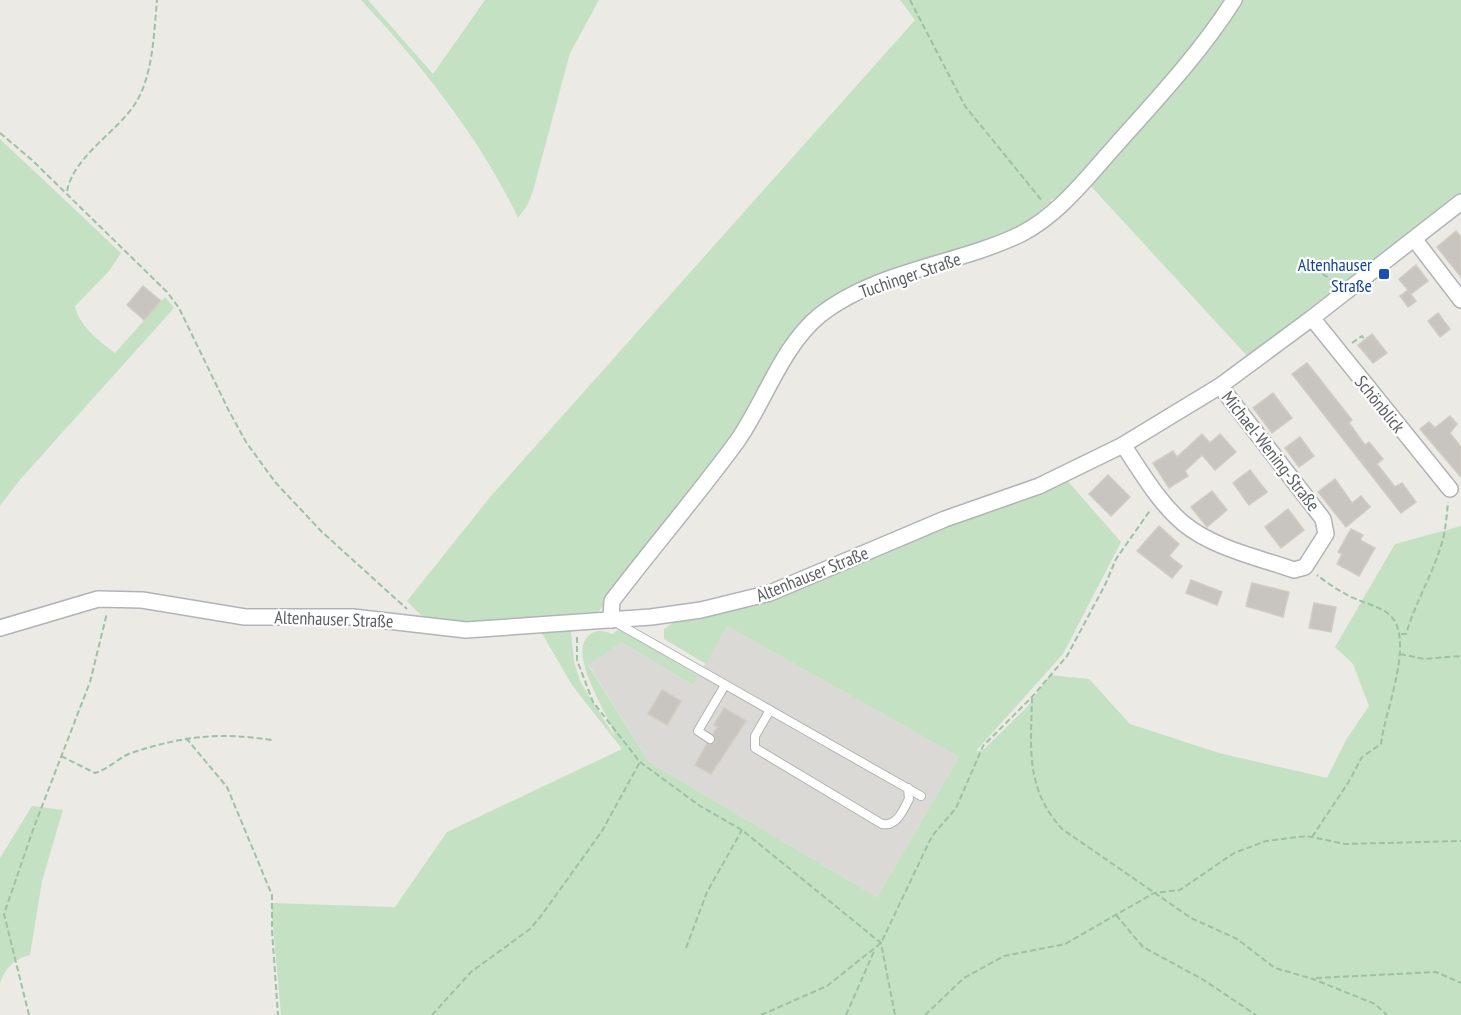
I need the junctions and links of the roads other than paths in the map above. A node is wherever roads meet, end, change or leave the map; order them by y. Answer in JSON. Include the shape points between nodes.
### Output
{"nodes":[{"id":1,"x":1234,"y":0,"type":"edge"},
{"id":2,"x":1458,"y":208,"type":"edge"},
{"id":3,"x":1415,"y":240,"type":"junction"},
{"id":4,"x":1461,"y":300,"type":"edge"},
{"id":5,"x":1312,"y":318,"type":"junction"},
{"id":6,"x":1220,"y":386,"type":"junction"},
{"id":7,"x":1123,"y":445,"type":"junction"},
{"id":8,"x":1450,"y":489,"type":"road end"},
{"id":9,"x":611,"y":620,"type":"junction"},
{"id":10,"x":0,"y":628,"type":"edge"},
{"id":11,"x":725,"y":685,"type":"junction"},
{"id":12,"x":770,"y":710,"type":"junction"},
{"id":13,"x":710,"y":739,"type":"dead end"},
{"id":14,"x":908,"y":789,"type":"junction"},
{"id":15,"x":921,"y":796,"type":"dead end"}],
"edges":[{"from":1,"to":9,"type":"street","name":"Tuchinger Straße","via":[[1165,90],[1052,213],[992,247],[869,287],[817,318],[787,357],[737,441],[612,602]]},
{"from":2,"to":3,"type":"street","name":"Altenhauser Straße"},
{"from":3,"to":4,"type":"street"},
{"from":3,"to":5,"type":"street","name":"Altenhauser Straße"},
{"from":5,"to":6,"type":"street","name":"Altenhauser Straße"},
{"from":5,"to":8,"type":"street","name":"Schönblick"},
{"from":6,"to":7,"type":"street","name":"Altenhauser Straße"},
{"from":6,"to":7,"type":"street","name":"Michael-Wening-Straße","via":[[1323,519],[1326,534],[1305,567],[1294,570],[1210,540],[1182,522]]},
{"from":7,"to":9,"type":"street","name":"Altenhauser Straße","via":[[1039,486],[945,519],[770,593],[701,610]]},
{"from":9,"to":10,"type":"street","name":"Altenhauser Straße","via":[[466,630],[336,616],[245,617],[111,598]]},
{"from":9,"to":11,"type":"lane"},
{"from":11,"to":12,"type":"lane"},
{"from":11,"to":13,"type":"lane","via":[[698,731]]},
{"from":12,"to":14,"type":"lane"},
{"from":12,"to":14,"type":"lane","via":[[755,735],[755,748],[882,824],[890,825],[897,820],[909,799]]},
{"from":14,"to":15,"type":"lane"}]}
